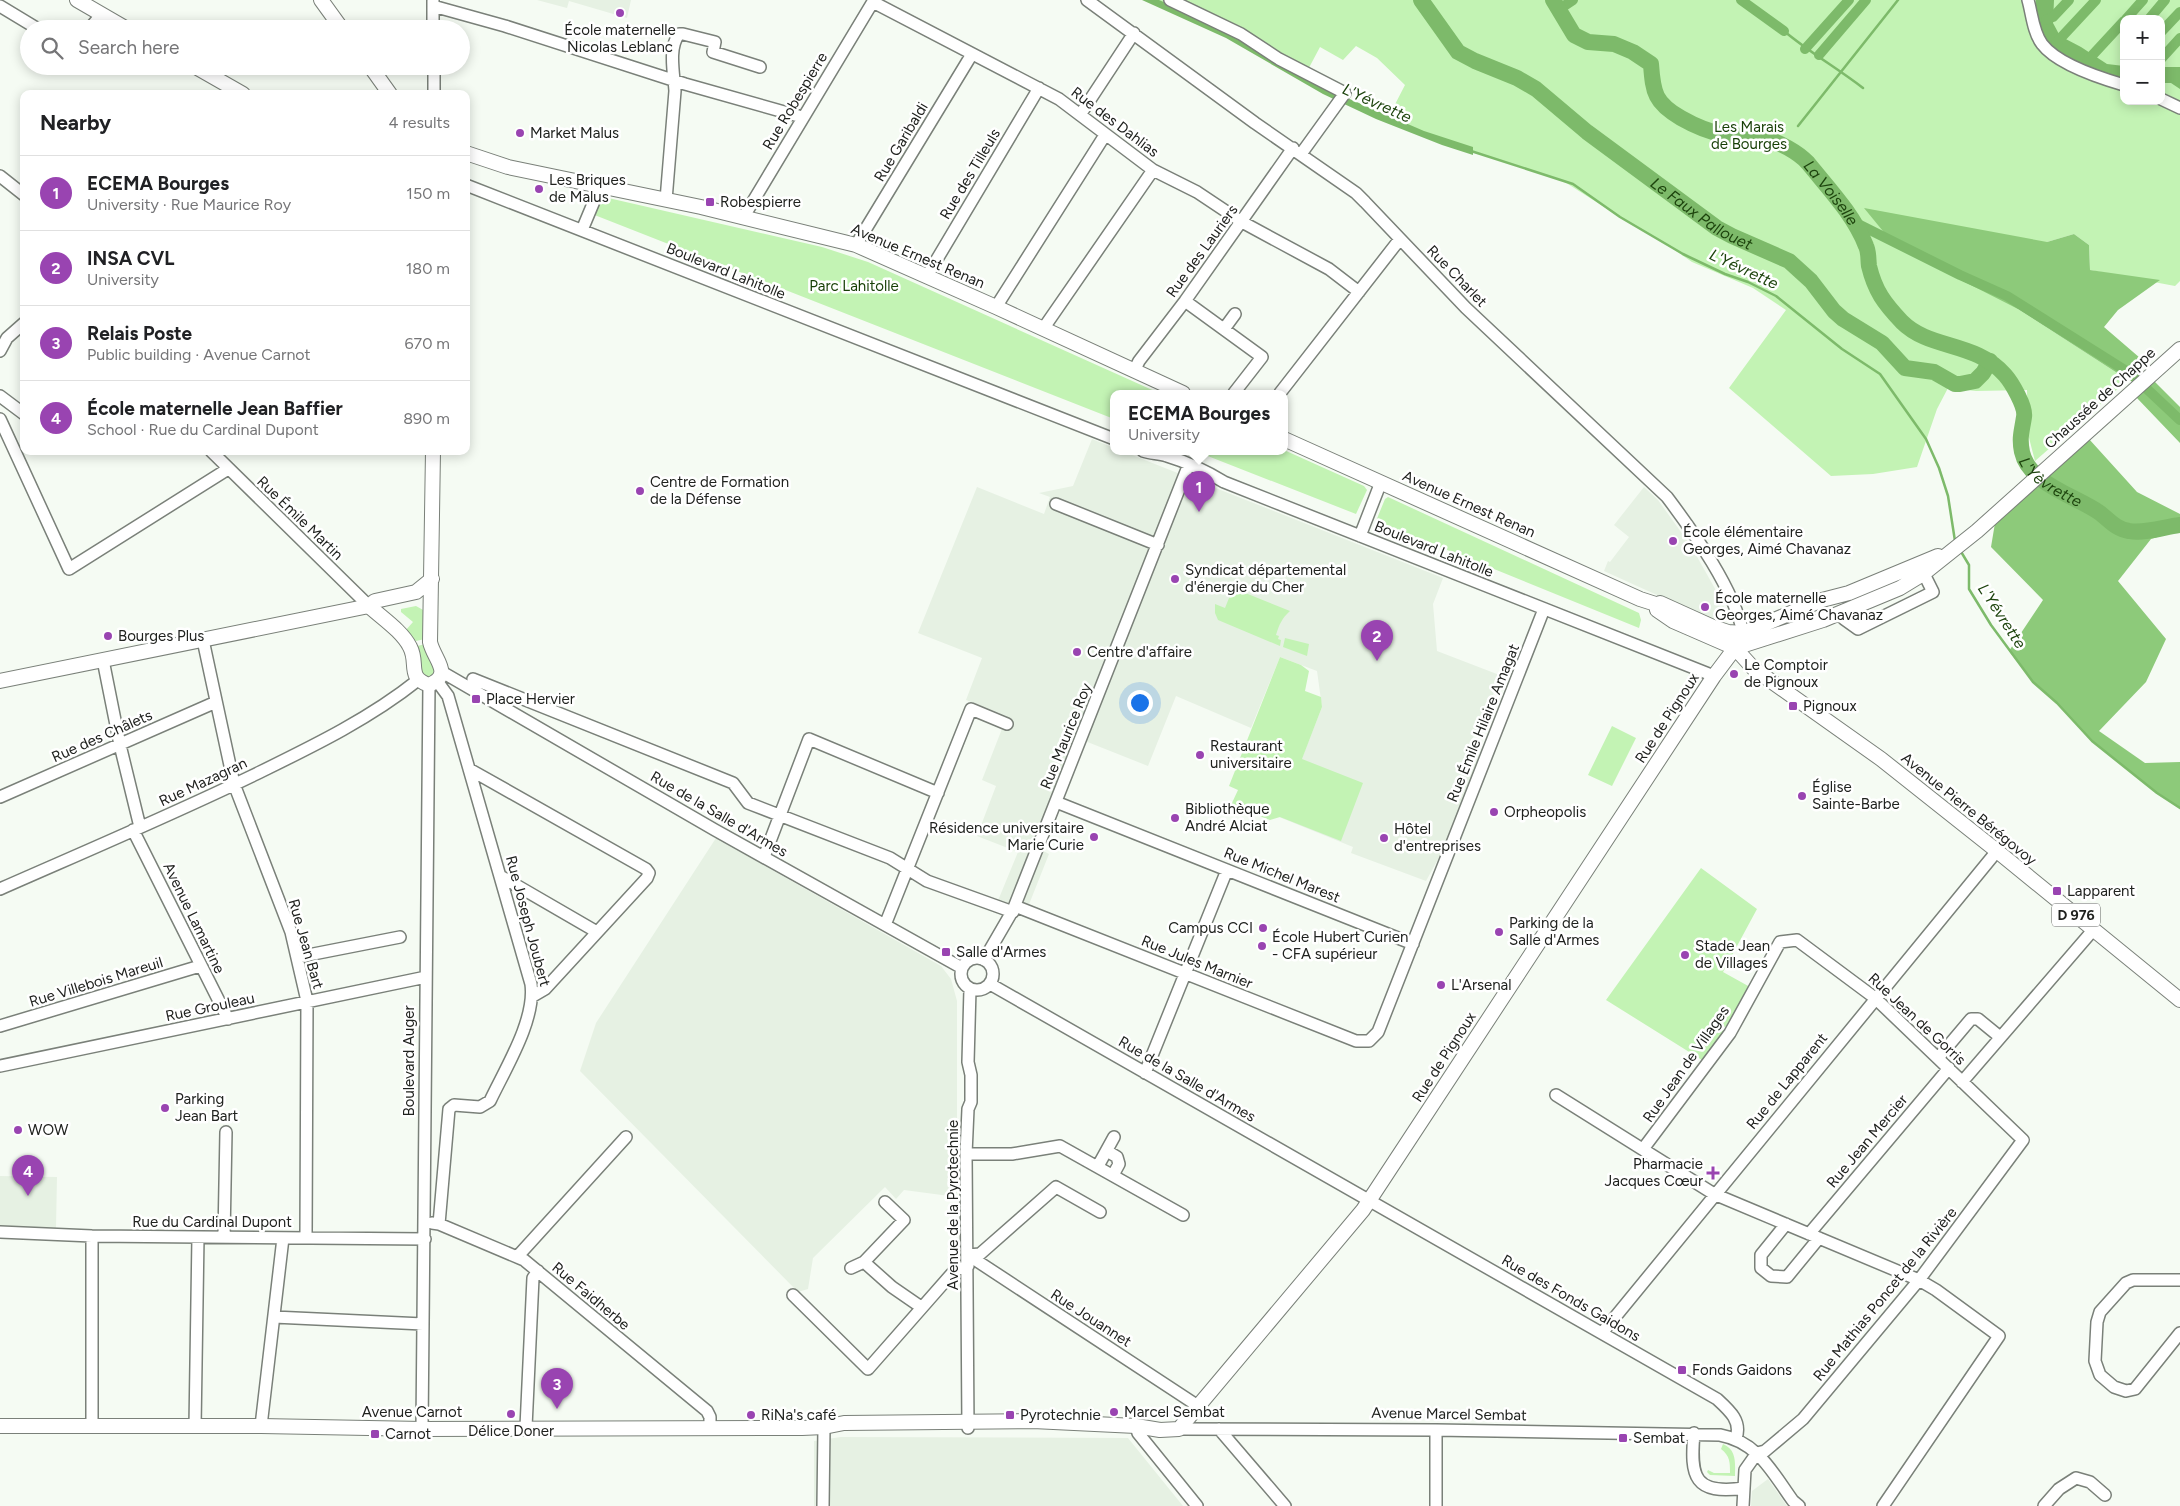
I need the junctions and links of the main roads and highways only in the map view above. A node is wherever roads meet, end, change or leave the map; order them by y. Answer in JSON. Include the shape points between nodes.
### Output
{"nodes":[{"id":1,"x":77,"y":0,"type":"edge"},
{"id":2,"x":321,"y":0,"type":"edge"},
{"id":3,"x":112,"y":20,"type":"edge"},
{"id":4,"x":335,"y":20,"type":"edge"},
{"id":5,"x":210,"y":75,"type":"edge"},
{"id":6,"x":376,"y":75,"type":"edge"},
{"id":7,"x":236,"y":90,"type":"edge"},
{"id":8,"x":387,"y":90,"type":"edge"},
{"id":9,"x":470,"y":154,"type":"edge"},
{"id":10,"x":470,"y":163,"type":"edge"},
{"id":11,"x":508,"y":167,"type":"junction"},
{"id":12,"x":2180,"y":349,"type":"edge"},
{"id":13,"x":1176,"y":390,"type":"edge"},
{"id":14,"x":1288,"y":441,"type":"edge"},
{"id":15,"x":433,"y":455,"type":"edge"},
{"id":16,"x":1921,"y":569,"type":"junction"},
{"id":17,"x":432,"y":579,"type":"junction"},
{"id":18,"x":1849,"y":593,"type":"junction"},
{"id":19,"x":401,"y":595,"type":"junction"},
{"id":20,"x":1640,"y":599,"type":"junction"},
{"id":21,"x":369,"y":606,"type":"junction"},
{"id":22,"x":431,"y":613,"type":"junction"},
{"id":23,"x":384,"y":620,"type":"junction"},
{"id":24,"x":1728,"y":632,"type":"junction"},
{"id":25,"x":1742,"y":633,"type":"junction"},
{"id":26,"x":1735,"y":648,"type":"junction"},
{"id":27,"x":0,"y":681,"type":"edge"},
{"id":28,"x":2180,"y":1000,"type":"edge"},
{"id":29,"x":968,"y":1425,"type":"joint"},
{"id":30,"x":0,"y":1426,"type":"edge"},
{"id":31,"x":1179,"y":1429,"type":"joint"}],
"edges":[{"from":1,"to":3,"type":"main road"},
{"from":2,"to":4,"type":"main road"},
{"from":5,"to":7,"type":"main road"},
{"from":6,"to":8,"type":"main road"},
{"from":9,"to":11,"type":"main road","name":"Avenue Ernest Renan"},
{"from":10,"to":11,"type":"main road","name":"Avenue Ernest Renan"},
{"from":11,"to":13,"type":"main road","name":"Avenue Ernest Renan","via":[[856,245]]},
{"from":12,"to":16,"type":"main road","name":"Chaussée de Chappe","via":[[1966,540]]},
{"from":14,"to":20,"type":"main road","name":"Avenue Ernest Renan"},
{"from":15,"to":17,"type":"main road"},
{"from":16,"to":18,"type":"main road","name":"Chaussée de Chappe"},
{"from":16,"to":26,"type":"main road","name":"Chaussée de Chappe","via":[[1900,588],[1757,643]]},
{"from":17,"to":19,"type":"main road","via":[[416,592]]},
{"from":17,"to":22,"type":"main road"},
{"from":18,"to":25,"type":"main road","name":"Chaussée de Chappe","via":[[1822,600]]},
{"from":18,"to":26,"type":"main road","name":"Chaussée de Chappe","via":[[1834,603],[1756,635]]},
{"from":19,"to":21,"type":"main road","via":[[375,601]]},
{"from":19,"to":22,"type":"main road","via":[[427,602]]},
{"from":19,"to":23,"type":"main road","via":[[386,604],[382,611]]},
{"from":20,"to":24,"type":"main road","name":"Avenue Ernest Renan","via":[[1647,596]]},
{"from":20,"to":26,"type":"main road","name":"Avenue Ernest Renan","via":[[1673,621]]},
{"from":21,"to":23,"type":"main road"},
{"from":21,"to":27,"type":"main road"},
{"from":22,"to":23,"type":"main road","via":[[428,683],[414,673],[410,647]]},
{"from":24,"to":25,"type":"main road","name":"Avenue Ernest Renan"},
{"from":24,"to":26,"type":"main road"},
{"from":25,"to":26,"type":"main road","name":"Rue de Pignoux"},
{"from":26,"to":28,"type":"main road","name":"Avenue Pierre Bérégovoy","number":"D 976","via":[[1754,669],[1880,759]]},
{"from":26,"to":31,"type":"main road","name":"Rue de Pignoux","via":[[1369,1200]]},
{"from":29,"to":30,"type":"main road","name":"Avenue Carnot","via":[[844,1423],[824,1427],[422,1429]]},
{"from":29,"to":31,"type":"main road","name":"Avenue Marcel Sembat","via":[[1033,1421],[1137,1430]]}]}
